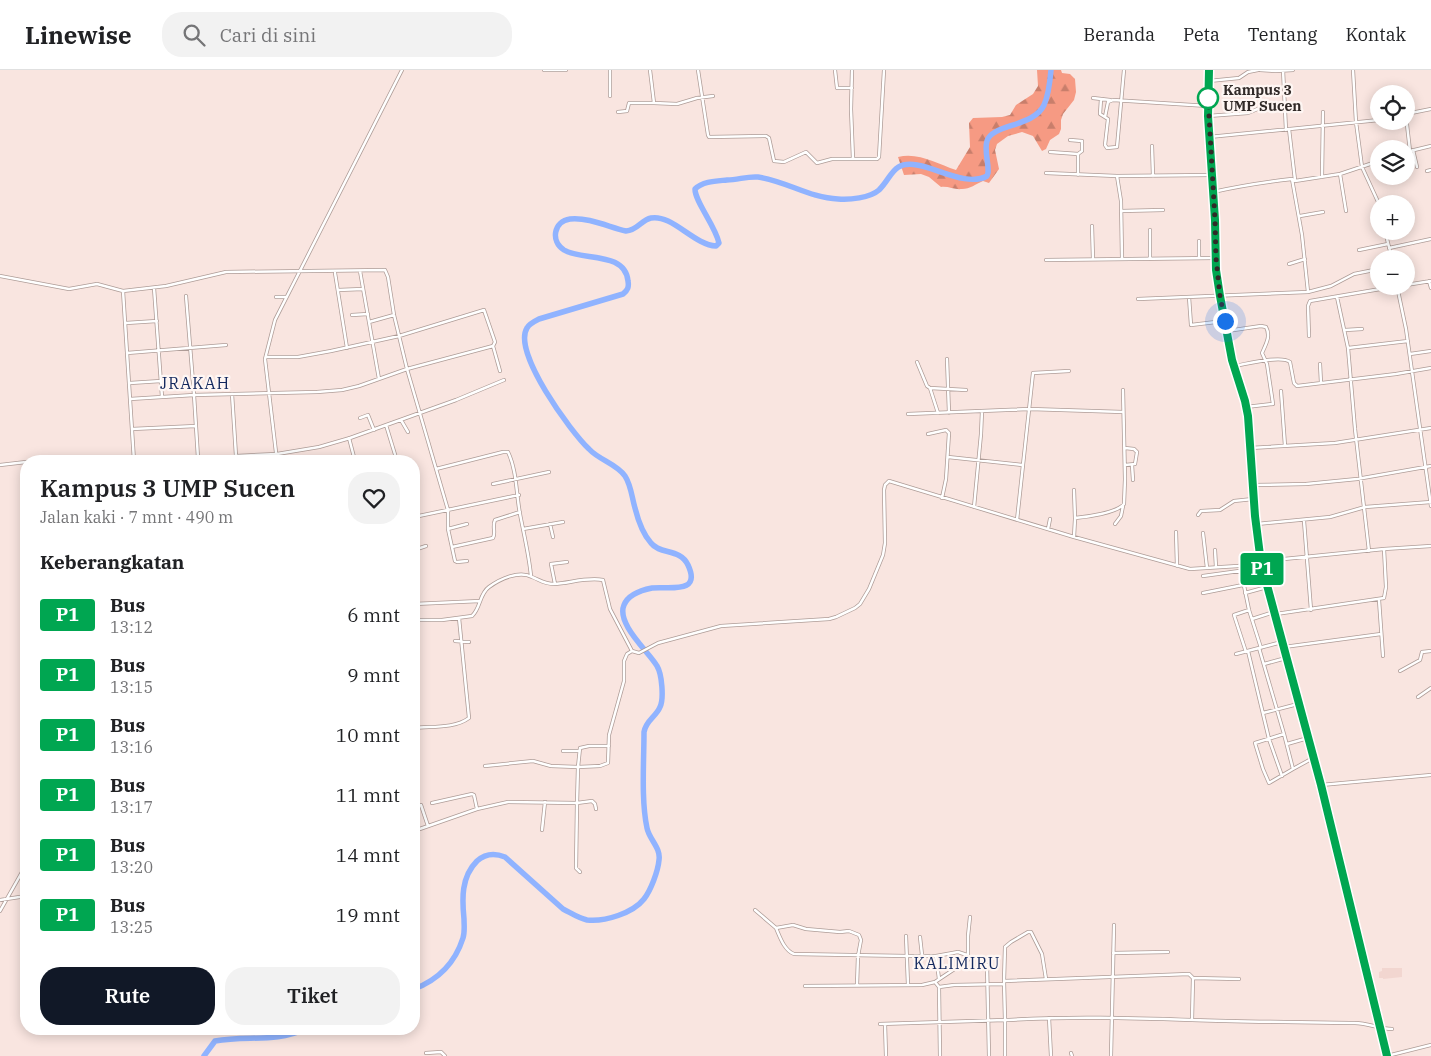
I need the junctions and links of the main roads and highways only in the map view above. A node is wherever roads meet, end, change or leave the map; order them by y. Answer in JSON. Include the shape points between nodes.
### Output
{"nodes":[{"id":1,"x":1209,"y":70,"type":"edge"},
{"id":2,"x":1387,"y":1056,"type":"edge"}],
"edges":[{"from":1,"to":2,"type":"main road","via":[[1208,116],[1216,258],[1234,366],[1246,407],[1261,566],[1321,785]]}]}
